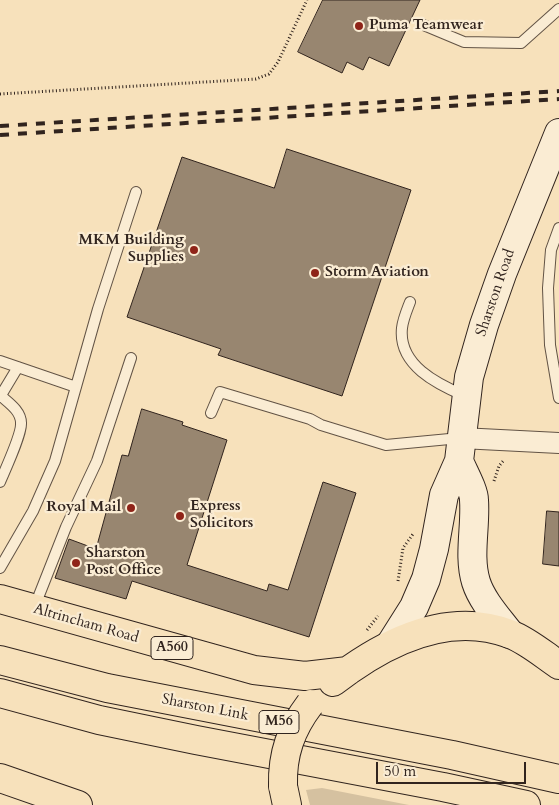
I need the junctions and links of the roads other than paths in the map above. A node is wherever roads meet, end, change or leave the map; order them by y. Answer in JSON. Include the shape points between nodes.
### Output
{"nodes":[{"id":1,"x":559,"y":9,"type":"edge"},
{"id":2,"x":421,"y":24,"type":"dead end"},
{"id":3,"x":559,"y":133,"type":"edge"},
{"id":4,"x":136,"y":192,"type":"dead end"},
{"id":5,"x":559,"y":228,"type":"edge"},
{"id":6,"x":410,"y":302,"type":"dead end"},
{"id":7,"x":131,"y":358,"type":"dead end"},
{"id":8,"x":0,"y":362,"type":"edge"},
{"id":9,"x":18,"y":367,"type":"junction"},
{"id":10,"x":76,"y":386,"type":"junction"},
{"id":11,"x":0,"y":396,"type":"edge"},
{"id":12,"x":466,"y":397,"type":"junction"},
{"id":13,"x":559,"y":398,"type":"edge"},
{"id":14,"x":211,"y":413,"type":"dead end"},
{"id":15,"x":559,"y":442,"type":"edge"},
{"id":16,"x":460,"y":450,"type":"junction"},
{"id":17,"x":0,"y":482,"type":"edge"},
{"id":18,"x":0,"y":568,"type":"edge"},
{"id":19,"x":0,"y":599,"type":"edge"},
{"id":20,"x":34,"y":609,"type":"junction"},
{"id":21,"x":510,"y":634,"type":"junction"},
{"id":22,"x":390,"y":645,"type":"junction"},
{"id":23,"x":0,"y":660,"type":"edge"},
{"id":24,"x":559,"y":665,"type":"edge"},
{"id":25,"x":348,"y":671,"type":"junction"},
{"id":26,"x":0,"y":693,"type":"edge"},
{"id":27,"x":0,"y":778,"type":"edge"},
{"id":28,"x":559,"y":779,"type":"edge"},
{"id":29,"x":285,"y":796,"type":"edge"},
{"id":30,"x":78,"y":805,"type":"edge"},
{"id":31,"x":526,"y":805,"type":"edge"}],
"edges":[{"from":1,"to":2,"type":"lane","via":[[520,43],[464,42]]},
{"from":3,"to":12,"type":"main road","name":"Sharston Road","via":[[484,325]]},
{"from":4,"to":10,"type":"lane"},
{"from":5,"to":13,"type":"lane","via":[[550,250],[548,288],[550,345]]},
{"from":6,"to":12,"type":"lane","via":[[402,326],[402,340],[407,353],[425,375]]},
{"from":7,"to":20,"type":"lane","via":[[97,461],[66,527]]},
{"from":8,"to":9,"type":"lane"},
{"from":9,"to":10,"type":"lane"},
{"from":9,"to":11,"type":"lane"},
{"from":10,"to":18,"type":"lane","via":[[55,461],[33,511]]},
{"from":11,"to":17,"type":"lane","via":[[15,408],[21,423]]},
{"from":12,"to":16,"type":"main road","name":"Sharston Road"},
{"from":14,"to":16,"type":"lane","via":[[220,392],[386,445]]},
{"from":15,"to":16,"type":"street","via":[[509,440]]},
{"from":16,"to":21,"type":"main road","name":"Sharston Road","via":[[475,499],[473,553],[476,583]]},
{"from":16,"to":22,"type":"main road","name":"Sharston Road","via":[[444,495],[426,578],[414,607]]},
{"from":19,"to":20,"type":"highway","name":"Altrincham Road","number":"A560"},
{"from":20,"to":25,"type":"highway","name":"Altrincham Road","number":"A560","via":[[254,670],[305,676]]},
{"from":21,"to":22,"type":"highway","number":"A560","via":[[478,627],[447,626],[414,634]]},
{"from":21,"to":24,"type":"highway","number":"A560"},
{"from":22,"to":25,"type":"highway","number":"A560"},
{"from":23,"to":28,"type":"highway","name":"Sharston Link","number":"M56","via":[[107,688],[452,754]]},
{"from":25,"to":29,"type":"highway","number":"A560","bridge":true,"via":[[310,704],[294,728],[285,752]]},
{"from":26,"to":31,"type":"highway","number":"M56","via":[[99,720]]},
{"from":27,"to":30,"type":"highway"}]}
